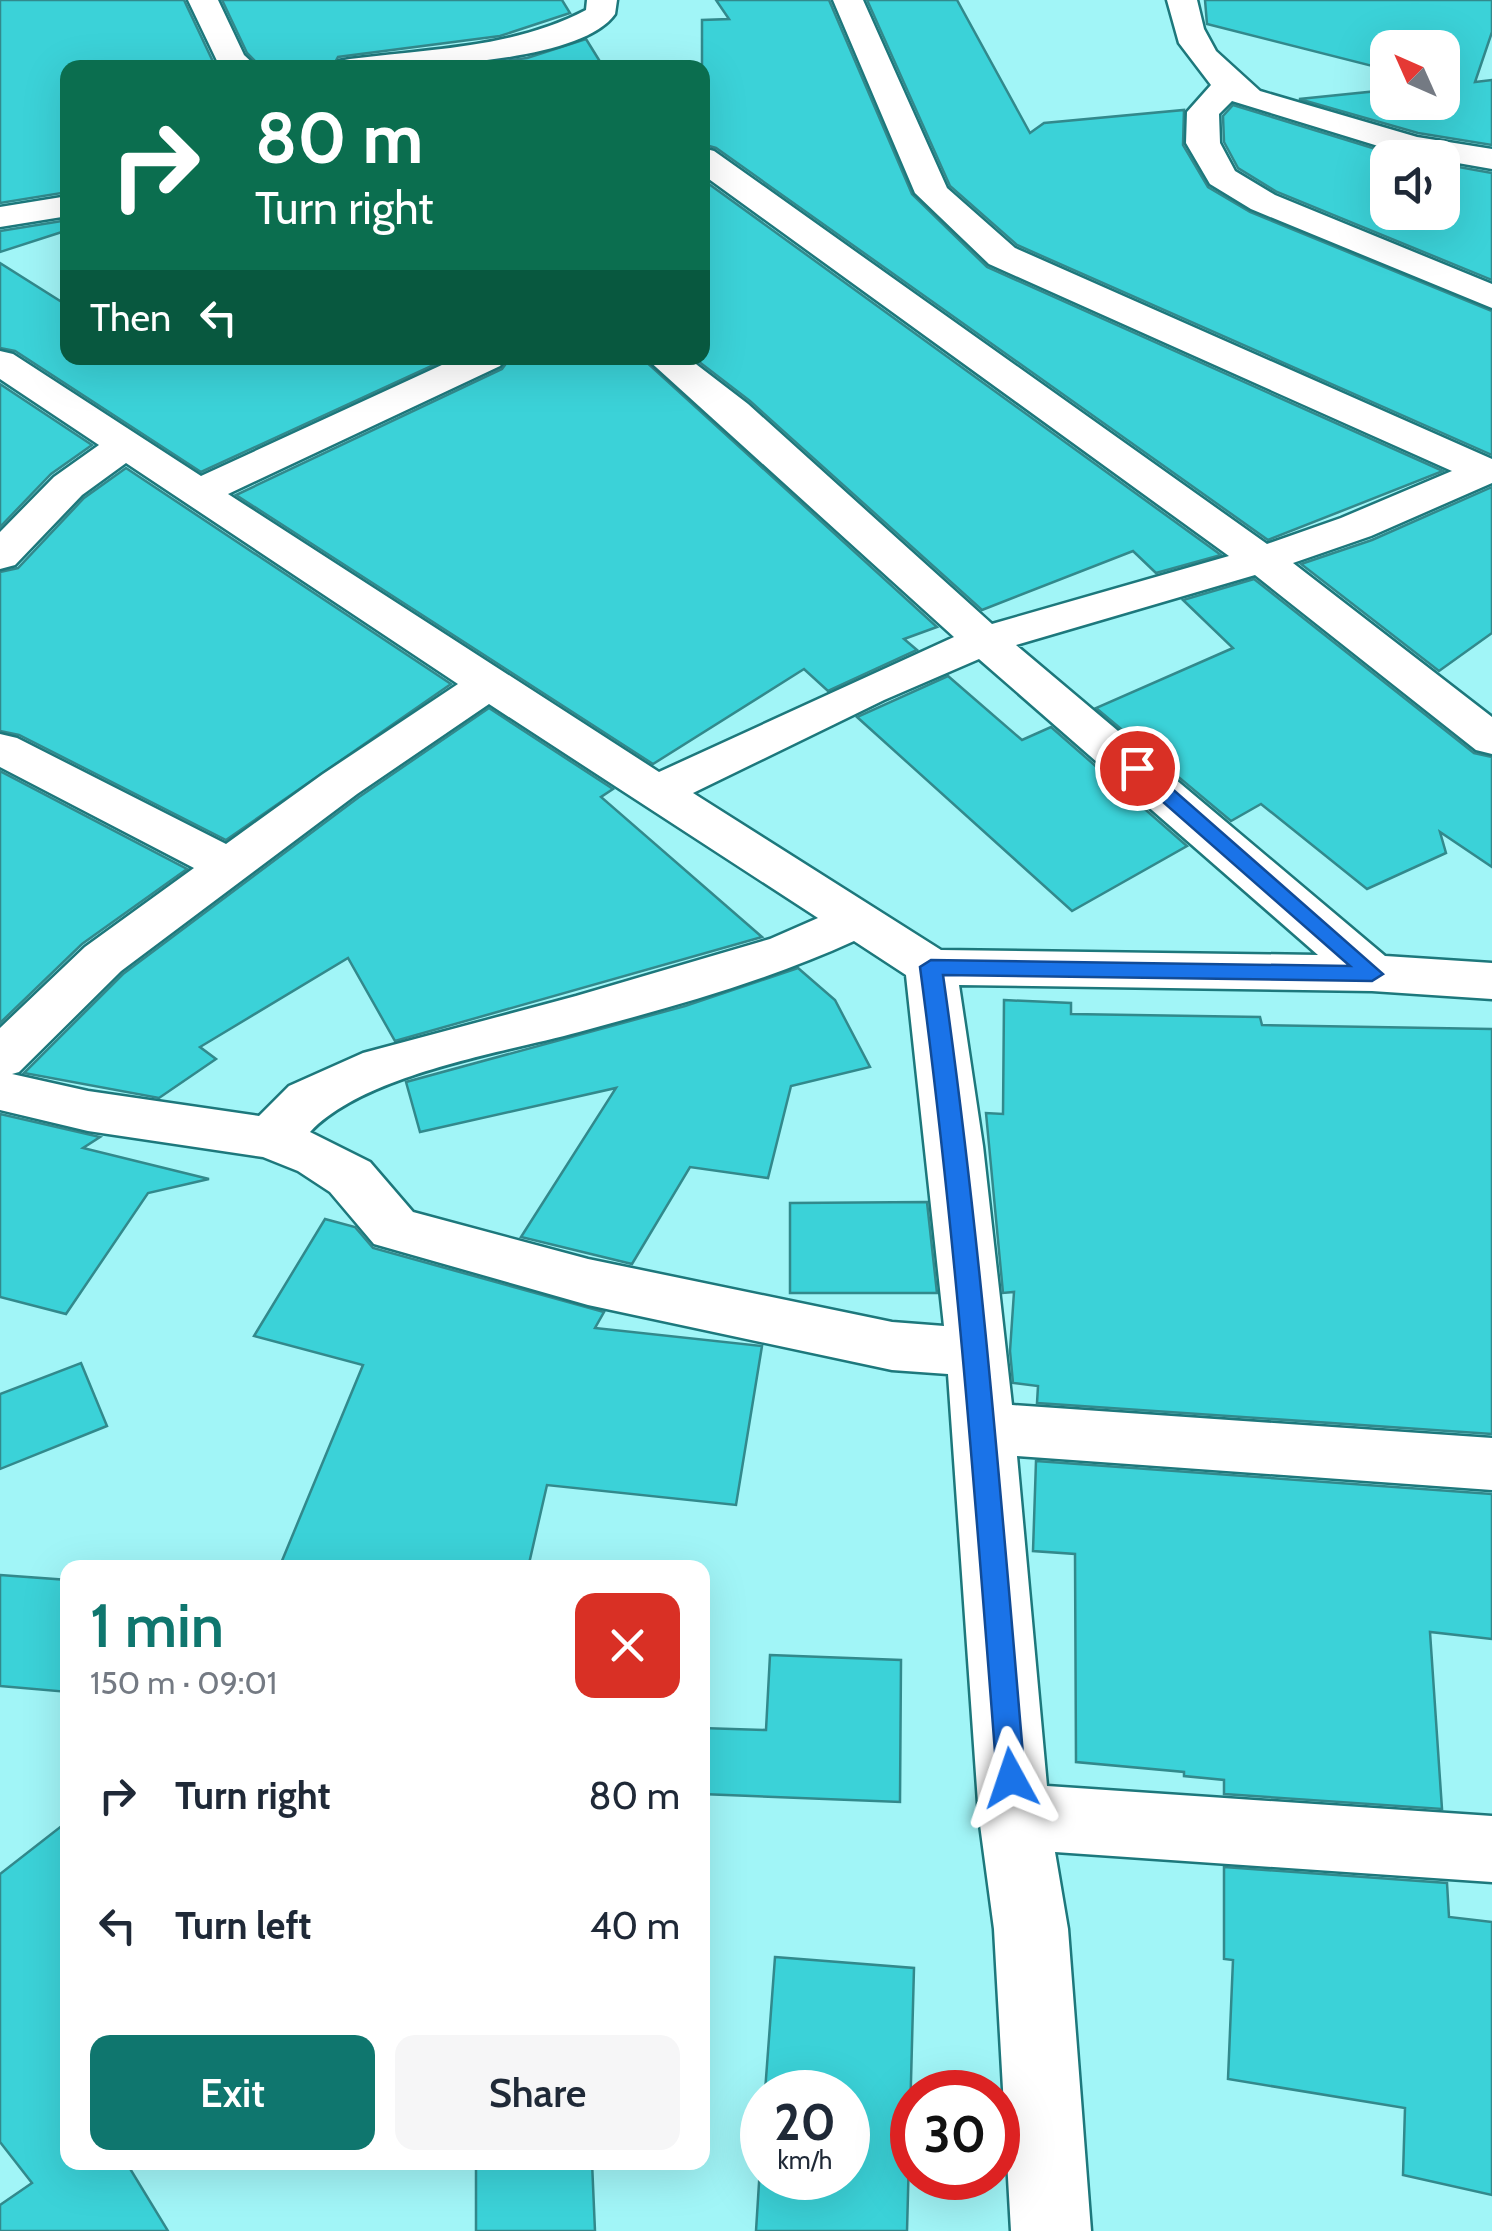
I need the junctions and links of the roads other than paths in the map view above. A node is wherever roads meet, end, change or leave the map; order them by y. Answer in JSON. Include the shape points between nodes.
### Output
{"nodes":[{"id":1,"x":203,"y":0,"type":"edge"},
{"id":2,"x":602,"y":0,"type":"edge"},
{"id":3,"x":848,"y":0,"type":"edge"},
{"id":4,"x":1182,"y":0,"type":"edge"},
{"id":5,"x":231,"y":60,"type":"edge"},
{"id":6,"x":434,"y":60,"type":"edge"},
{"id":7,"x":1228,"y":86,"type":"junction"},
{"id":8,"x":1492,"y":159,"type":"edge"},
{"id":9,"x":710,"y":164,"type":"edge"},
{"id":10,"x":60,"y":207,"type":"edge"},
{"id":11,"x":0,"y":217,"type":"edge"},
{"id":12,"x":1492,"y":297,"type":"edge"},
{"id":13,"x":0,"y":362,"type":"edge"},
{"id":14,"x":472,"y":365,"type":"edge"},
{"id":15,"x":673,"y":365,"type":"edge"},
{"id":16,"x":124,"y":445,"type":"junction"},
{"id":17,"x":1490,"y":472,"type":"edge"},
{"id":18,"x":201,"y":491,"type":"junction"},
{"id":19,"x":0,"y":556,"type":"edge"},
{"id":20,"x":1262,"y":560,"type":"junction"},
{"id":21,"x":984,"y":640,"type":"junction"},
{"id":22,"x":488,"y":684,"type":"junction"},
{"id":23,"x":1492,"y":740,"type":"edge"},
{"id":24,"x":0,"y":748,"type":"edge"},
{"id":25,"x":656,"y":792,"type":"junction"},
{"id":26,"x":230,"y":866,"type":"junction"},
{"id":27,"x":858,"y":920,"type":"junction"},
{"id":28,"x":931,"y":967,"type":"junction"},
{"id":29,"x":1372,"y":974,"type":"junction"},
{"id":30,"x":1492,"y":981,"type":"edge"},
{"id":31,"x":0,"y":1058,"type":"edge"},
{"id":32,"x":0,"y":1091,"type":"edge"},
{"id":33,"x":271,"y":1138,"type":"junction"},
{"id":34,"x":976,"y":1352,"type":"junction"},
{"id":35,"x":981,"y":1428,"type":"junction"},
{"id":36,"x":1492,"y":1464,"type":"edge"},
{"id":37,"x":1014,"y":1817,"type":"junction"},
{"id":38,"x":1492,"y":1849,"type":"edge"},
{"id":39,"x":1051,"y":2231,"type":"edge"}],
"edges":[{"from":1,"to":5,"type":"street"},
{"from":2,"to":6,"type":"street","via":[[600,14],[559,48]]},
{"from":3,"to":17,"type":"street","via":[[932,193],[1002,256]]},
{"from":4,"to":7,"type":"street","via":[[1187,25]]},
{"from":7,"to":8,"type":"street","via":[[1345,128]]},
{"from":7,"to":12,"type":"street","via":[[1202,112],[1202,143],[1222,177],[1277,208]]},
{"from":9,"to":20,"type":"street"},
{"from":10,"to":11,"type":"street"},
{"from":13,"to":16,"type":"street"},
{"from":14,"to":18,"type":"street"},
{"from":15,"to":21,"type":"street","via":[[748,424]]},
{"from":16,"to":18,"type":"street"},
{"from":16,"to":19,"type":"street","via":[[68,486]]},
{"from":17,"to":20,"type":"street"},
{"from":18,"to":22,"type":"street"},
{"from":20,"to":21,"type":"street"},
{"from":20,"to":23,"type":"street"},
{"from":21,"to":25,"type":"street"},
{"from":21,"to":29,"type":"street"},
{"from":22,"to":25,"type":"street"},
{"from":22,"to":26,"type":"street"},
{"from":24,"to":26,"type":"street"},
{"from":25,"to":27,"type":"street"},
{"from":26,"to":31,"type":"street","via":[[103,959]]},
{"from":27,"to":28,"type":"street"},
{"from":27,"to":33,"type":"street","via":[[788,950],[382,1066],[308,1100]]},
{"from":28,"to":29,"type":"street"},
{"from":28,"to":34,"type":"street"},
{"from":29,"to":30,"type":"street"},
{"from":32,"to":33,"type":"street"},
{"from":33,"to":34,"type":"street","via":[[350,1177],[394,1229],[588,1282],[892,1346]]},
{"from":34,"to":35,"type":"street"},
{"from":35,"to":36,"type":"street"},
{"from":35,"to":37,"type":"street"},
{"from":37,"to":38,"type":"street"},
{"from":37,"to":39,"type":"street","via":[[1031,1929]]}]}
